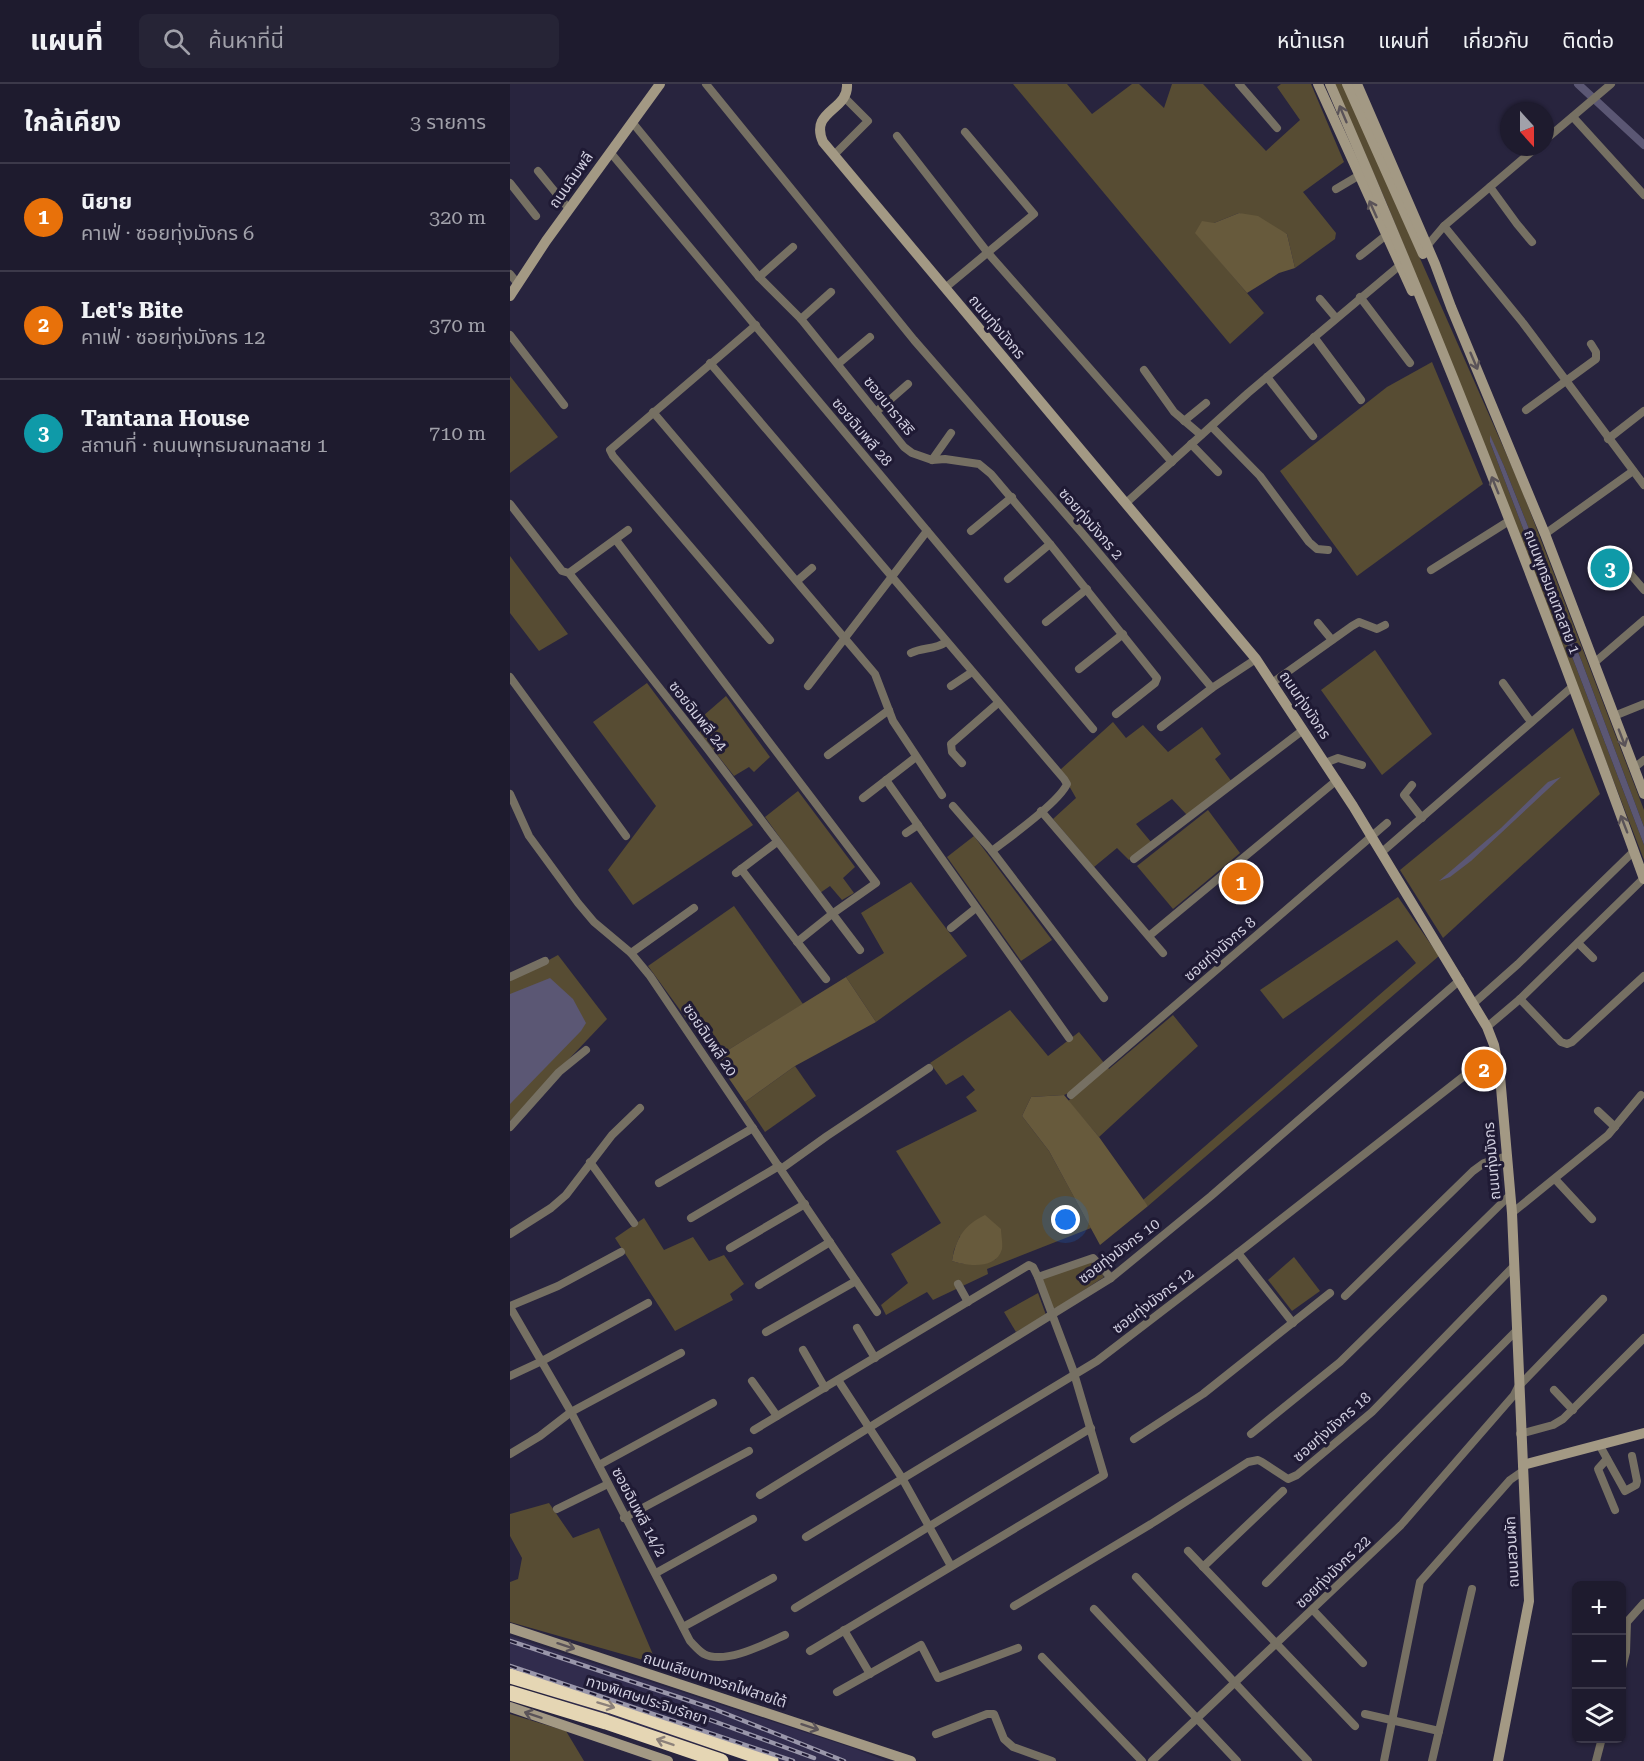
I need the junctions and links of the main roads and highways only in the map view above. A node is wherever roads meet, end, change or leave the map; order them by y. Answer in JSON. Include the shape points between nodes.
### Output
{"nodes":[{"id":1,"x":660,"y":84,"type":"edge"},
{"id":2,"x":847,"y":84,"type":"edge"},
{"id":3,"x":1318,"y":84,"type":"edge"},
{"id":4,"x":1330,"y":84,"type":"edge"},
{"id":5,"x":1347,"y":84,"type":"edge"},
{"id":6,"x":1357,"y":84,"type":"edge"},
{"id":7,"x":510,"y":296,"type":"edge"},
{"id":8,"x":1450,"y":307,"type":"junction"},
{"id":9,"x":1428,"y":317,"type":"junction"},
{"id":10,"x":1644,"y":794,"type":"edge"},
{"id":11,"x":1644,"y":879,"type":"edge"},
{"id":12,"x":1644,"y":1433,"type":"edge"},
{"id":13,"x":1523,"y":1468,"type":"junction"},
{"id":14,"x":510,"y":1628,"type":"edge"},
{"id":15,"x":510,"y":1676,"type":"edge"},
{"id":16,"x":510,"y":1693,"type":"edge"},
{"id":17,"x":510,"y":1707,"type":"edge"},
{"id":18,"x":668,"y":1761,"type":"edge"},
{"id":19,"x":721,"y":1761,"type":"edge"},
{"id":20,"x":771,"y":1761,"type":"edge"},
{"id":21,"x":911,"y":1761,"type":"edge"},
{"id":22,"x":1498,"y":1761,"type":"edge"}],
"edges":[{"from":1,"to":7,"type":"main road","name":"ถนนฉิมพลี"},
{"from":2,"to":13,"type":"main road","name":"ถนนทุ่งมังกร","via":[[845,98],[819,127],[823,142],[1256,658],[1337,780],[1487,1027],[1498,1064],[1512,1213]]},
{"from":9,"to":3,"type":"main road","name":"ถนนพุทธมณฑลสาย 1","one_way":true,"via":[[1399,266]]},
{"from":9,"to":4,"type":"main road","name":"ถนนพุทธมณฑลสาย 1","one_way":true},
{"from":5,"to":8,"type":"main road","name":"ถนนพุทธมณฑลสาย 1"},
{"from":6,"to":8,"type":"main road","name":"ถนนพุทธมณฑลสาย 1"},
{"from":8,"to":10,"type":"main road","name":"ถนนพุทธมณฑลสาย 1","one_way":true,"via":[[1545,534]]},
{"from":11,"to":9,"type":"main road","name":"ถนนพุทธมณฑลสาย 1","one_way":true},
{"from":12,"to":13,"type":"main road"},
{"from":13,"to":22,"type":"main road","name":"ถนนสวนผัก","via":[[1529,1601]]},
{"from":14,"to":21,"type":"main road","name":"ถนนเลียบทางรถไฟสายใต้","one_way":true},
{"from":15,"to":20,"type":"highway","name":"ทางพิเศษประจิมรัถยา","one_way":true},
{"from":19,"to":16,"type":"highway","one_way":true},
{"from":18,"to":17,"type":"main road","one_way":true}]}
